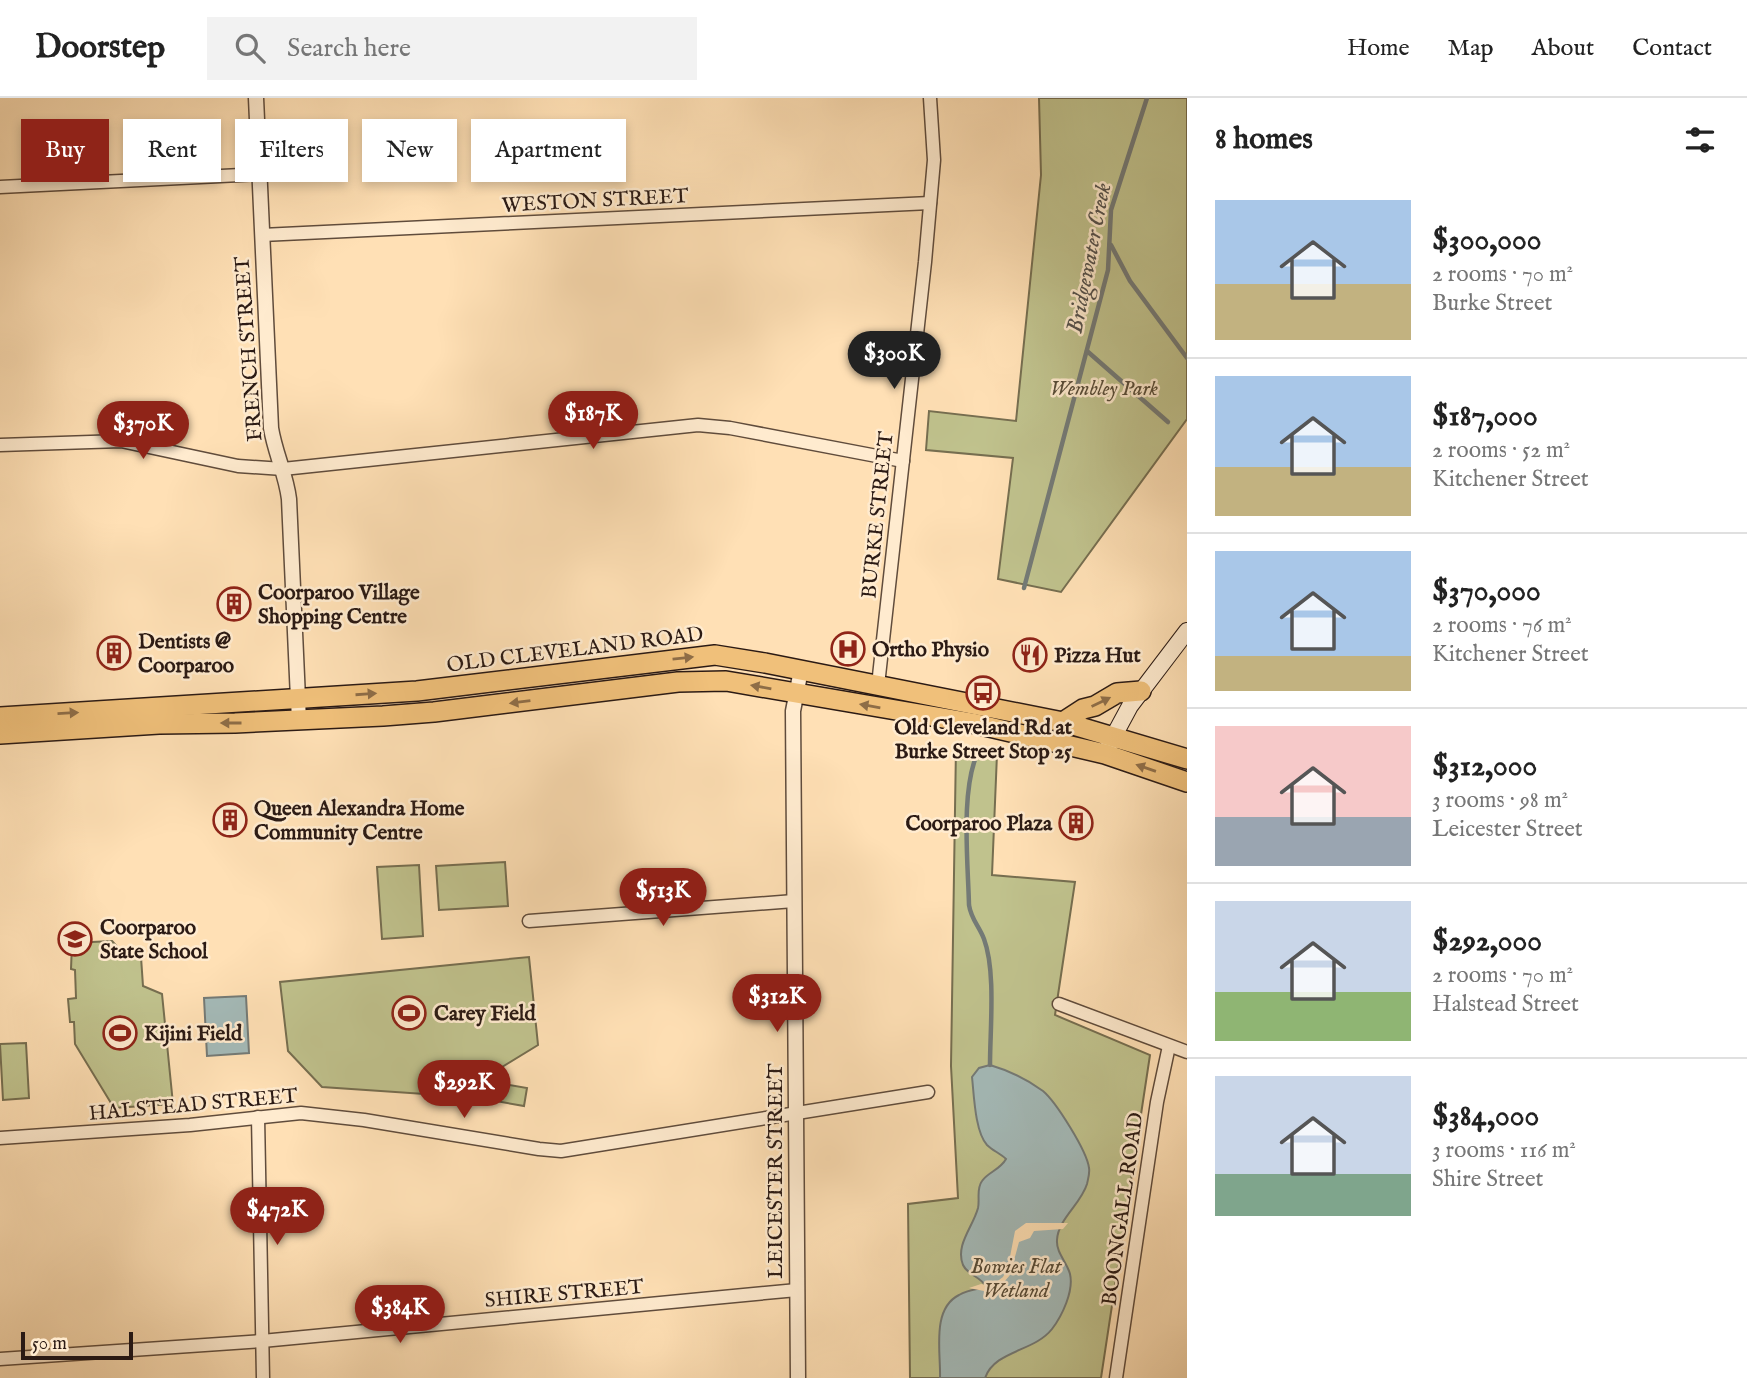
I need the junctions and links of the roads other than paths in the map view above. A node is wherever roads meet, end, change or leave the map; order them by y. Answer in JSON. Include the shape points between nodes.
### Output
{"nodes":[{"id":1,"x":256,"y":98,"type":"edge"},
{"id":2,"x":930,"y":98,"type":"edge"},
{"id":3,"x":257,"y":119,"type":"edge"},
{"id":4,"x":235,"y":175,"type":"edge"},
{"id":5,"x":260,"y":182,"type":"edge"},
{"id":6,"x":0,"y":187,"type":"edge"},
{"id":7,"x":930,"y":203,"type":"junction"},
{"id":8,"x":262,"y":234,"type":"junction"},
{"id":9,"x":0,"y":445,"type":"edge"},
{"id":10,"x":903,"y":461,"type":"junction"},
{"id":11,"x":283,"y":469,"type":"junction"},
{"id":12,"x":1187,"y":631,"type":"edge"},
{"id":13,"x":801,"y":670,"type":"junction"},
{"id":14,"x":878,"y":685,"type":"junction"},
{"id":15,"x":1141,"y":691,"type":"junction"},
{"id":16,"x":796,"y":692,"type":"junction"},
{"id":17,"x":298,"y":698,"type":"junction"},
{"id":18,"x":0,"y":717,"type":"edge"},
{"id":19,"x":299,"y":721,"type":"junction"},
{"id":20,"x":1063,"y":722,"type":"junction"},
{"id":21,"x":0,"y":734,"type":"edge"},
{"id":22,"x":1113,"y":735,"type":"junction"},
{"id":23,"x":1105,"y":754,"type":"junction"},
{"id":24,"x":1187,"y":759,"type":"edge"},
{"id":25,"x":1187,"y":782,"type":"edge"},
{"id":26,"x":794,"y":901,"type":"junction"},
{"id":27,"x":529,"y":921,"type":"dead end"},
{"id":28,"x":1059,"y":1004,"type":"dead end"},
{"id":29,"x":1169,"y":1046,"type":"junction"},
{"id":30,"x":1187,"y":1052,"type":"edge"},
{"id":31,"x":928,"y":1092,"type":"dead end"},
{"id":32,"x":796,"y":1113,"type":"junction"},
{"id":33,"x":258,"y":1117,"type":"junction"},
{"id":34,"x":0,"y":1138,"type":"edge"},
{"id":35,"x":797,"y":1290,"type":"junction"},
{"id":36,"x":262,"y":1341,"type":"junction"},
{"id":37,"x":0,"y":1359,"type":"edge"},
{"id":38,"x":262,"y":1378,"type":"edge"},
{"id":39,"x":798,"y":1378,"type":"edge"},
{"id":40,"x":1116,"y":1378,"type":"edge"}],
"edges":[{"from":1,"to":3,"type":"street","name":"FRENCH STREET"},
{"from":2,"to":7,"type":"street","name":"BURKE STREET","via":[[934,160]]},
{"from":4,"to":6,"type":"street"},
{"from":5,"to":8,"type":"street","name":"FRENCH STREET"},
{"from":7,"to":8,"type":"street","name":"WESTON STREET"},
{"from":7,"to":10,"type":"street","name":"BURKE STREET"},
{"from":8,"to":11,"type":"street","name":"FRENCH STREET","via":[[271,428]]},
{"from":9,"to":11,"type":"street","via":[[121,441],[238,466]]},
{"from":10,"to":11,"type":"street","via":[[698,425]]},
{"from":10,"to":14,"type":"street","name":"BURKE STREET"},
{"from":11,"to":17,"type":"street","name":"FRENCH STREET","via":[[289,499]]},
{"from":12,"to":15,"type":"main road"},
{"from":13,"to":14,"type":"highway","name":"OLD CLEVELAND ROAD"},
{"from":13,"to":16,"type":"street","name":"LEICESTER STREET"},
{"from":17,"to":13,"type":"highway","name":"OLD CLEVELAND ROAD","one_way":true,"via":[[417,691],[715,655]]},
{"from":14,"to":20,"type":"highway","name":"OLD CLEVELAND ROAD"},
{"from":20,"to":15,"type":"highway","one_way":true,"via":[[1117,693]]},
{"from":15,"to":22,"type":"main road"},
{"from":16,"to":19,"type":"highway","one_way":true,"via":[[697,681],[435,712]]},
{"from":23,"to":16,"type":"highway","one_way":true,"via":[[972,723]]},
{"from":16,"to":26,"type":"street","name":"LEICESTER STREET"},
{"from":18,"to":17,"type":"highway","name":"OLD CLEVELAND ROAD","one_way":true},
{"from":17,"to":19,"type":"street","name":"FRENCH STREET"},
{"from":19,"to":21,"type":"highway","one_way":true,"via":[[166,723]]},
{"from":20,"to":22,"type":"highway","name":"OLD CLEVELAND ROAD"},
{"from":22,"to":23,"type":"main road"},
{"from":22,"to":24,"type":"highway","name":"OLD CLEVELAND ROAD"},
{"from":25,"to":23,"type":"highway","one_way":true},
{"from":26,"to":27,"type":"street"},
{"from":26,"to":32,"type":"street","name":"LEICESTER STREET"},
{"from":28,"to":29,"type":"street"},
{"from":29,"to":30,"type":"street"},
{"from":29,"to":40,"type":"street","name":"BOONGALL ROAD"},
{"from":31,"to":32,"type":"street","name":"HALSTEAD STREET"},
{"from":32,"to":33,"type":"street","name":"HALSTEAD STREET","via":[[561,1151],[365,1120],[301,1113]]},
{"from":32,"to":35,"type":"street","name":"LEICESTER STREET"},
{"from":33,"to":34,"type":"street","name":"HALSTEAD STREET"},
{"from":33,"to":36,"type":"street"},
{"from":35,"to":36,"type":"street","name":"SHIRE STREET"},
{"from":35,"to":39,"type":"street","name":"LEICESTER STREET"},
{"from":36,"to":37,"type":"street","name":"SHIRE STREET"},
{"from":36,"to":38,"type":"street"}]}
